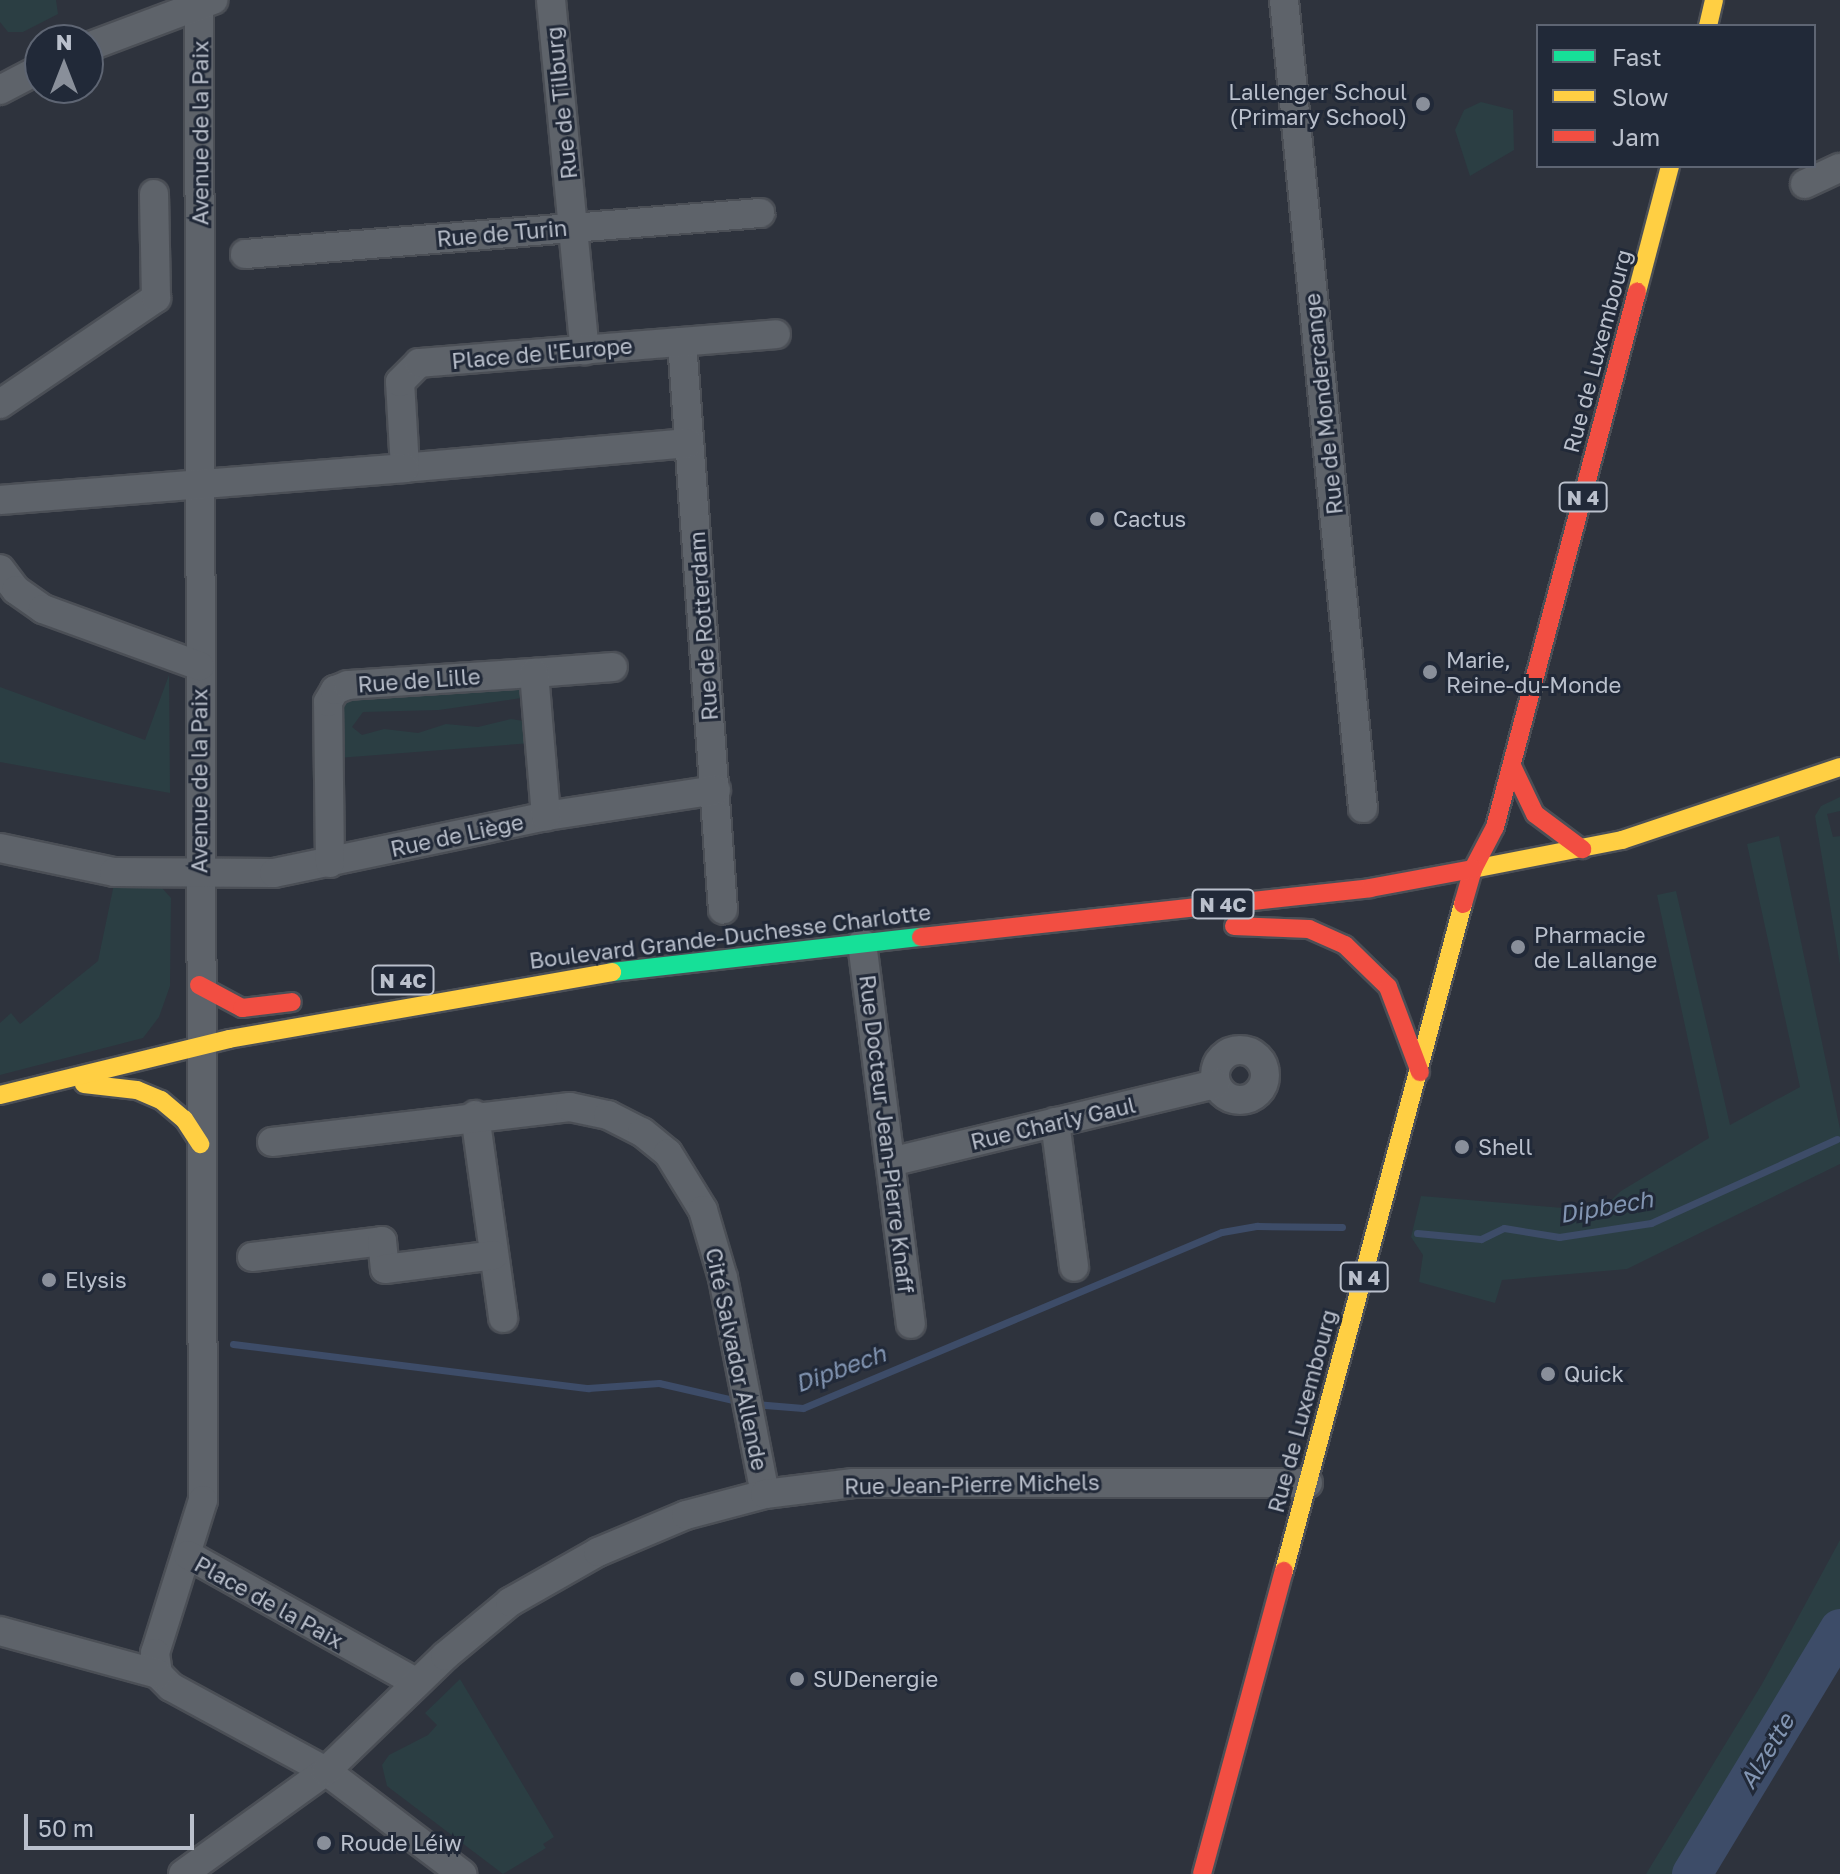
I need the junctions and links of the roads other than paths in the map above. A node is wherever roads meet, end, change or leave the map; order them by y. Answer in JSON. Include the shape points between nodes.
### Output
{"nodes":[{"id":1,"x":551,"y":0,"type":"edge"},
{"id":2,"x":1284,"y":0,"type":"edge"},
{"id":3,"x":1714,"y":0,"type":"edge"},
{"id":4,"x":203,"y":1,"type":"edge"},
{"id":5,"x":1708,"y":24,"type":"edge"},
{"id":6,"x":104,"y":41,"type":"edge"},
{"id":7,"x":24,"y":77,"type":"edge"},
{"id":8,"x":0,"y":90,"type":"edge"},
{"id":9,"x":1669,"y":168,"type":"edge"},
{"id":10,"x":1840,"y":168,"type":"edge"},
{"id":11,"x":1805,"y":184,"type":"dead end"},
{"id":12,"x":154,"y":194,"type":"dead end"},
{"id":13,"x":760,"y":213,"type":"dead end"},
{"id":14,"x":573,"y":228,"type":"junction"},
{"id":15,"x":245,"y":254,"type":"dead end"},
{"id":16,"x":776,"y":334,"type":"dead end"},
{"id":17,"x":682,"y":342,"type":"junction"},
{"id":18,"x":585,"y":350,"type":"junction"},
{"id":19,"x":0,"y":404,"type":"edge"},
{"id":20,"x":689,"y":443,"type":"junction"},
{"id":21,"x":405,"y":468,"type":"junction"},
{"id":22,"x":200,"y":485,"type":"junction"},
{"id":23,"x":0,"y":500,"type":"edge"},
{"id":24,"x":0,"y":569,"type":"edge"},
{"id":25,"x":200,"y":666,"type":"junction"},
{"id":26,"x":613,"y":667,"type":"dead end"},
{"id":27,"x":534,"y":673,"type":"junction"},
{"id":28,"x":1512,"y":766,"type":"junction"},
{"id":29,"x":1840,"y":767,"type":"edge"},
{"id":30,"x":716,"y":790,"type":"junction"},
{"id":31,"x":1363,"y":808,"type":"dead end"},
{"id":32,"x":546,"y":816,"type":"junction"},
{"id":33,"x":1471,"y":822,"type":"dead end"},
{"id":34,"x":0,"y":848,"type":"edge"},
{"id":35,"x":1582,"y":849,"type":"junction"},
{"id":36,"x":330,"y":863,"type":"junction"},
{"id":37,"x":1473,"y":869,"type":"junction"},
{"id":38,"x":199,"y":875,"type":"junction"},
{"id":39,"x":723,"y":910,"type":"dead end"},
{"id":40,"x":1210,"y":928,"type":"dead end"},
{"id":41,"x":973,"y":931,"type":"junction"},
{"id":42,"x":1083,"y":939,"type":"dead end"},
{"id":43,"x":862,"y":943,"type":"junction"},
{"id":44,"x":538,"y":965,"type":"dead end"},
{"id":45,"x":615,"y":971,"type":"junction"},
{"id":46,"x":199,"y":985,"type":"junction"},
{"id":47,"x":306,"y":999,"type":"dead end"},
{"id":48,"x":199,"y":1045,"type":"junction"},
{"id":49,"x":1420,"y":1072,"type":"junction"},
{"id":50,"x":57,"y":1080,"type":"junction"},
{"id":51,"x":1216,"y":1084,"type":"dead end"},
{"id":52,"x":0,"y":1095,"type":"edge"},
{"id":53,"x":475,"y":1115,"type":"junction"},
{"id":54,"x":1055,"y":1122,"type":"junction"},
{"id":55,"x":272,"y":1142,"type":"dead end"},
{"id":56,"x":200,"y":1144,"type":"junction"},
{"id":57,"x":890,"y":1162,"type":"junction"},
{"id":58,"x":494,"y":1255,"type":"junction"},
{"id":59,"x":252,"y":1257,"type":"dead end"},
{"id":60,"x":1074,"y":1267,"type":"dead end"},
{"id":61,"x":503,"y":1318,"type":"dead end"},
{"id":62,"x":911,"y":1324,"type":"dead end"},
{"id":63,"x":1308,"y":1483,"type":"junction"},
{"id":64,"x":765,"y":1494,"type":"junction"},
{"id":65,"x":188,"y":1555,"type":"junction"},
{"id":66,"x":0,"y":1631,"type":"edge"},
{"id":67,"x":158,"y":1674,"type":"junction"},
{"id":68,"x":417,"y":1683,"type":"junction"},
{"id":69,"x":326,"y":1771,"type":"junction"},
{"id":70,"x":183,"y":1874,"type":"edge"},
{"id":71,"x":462,"y":1874,"type":"edge"},
{"id":72,"x":1202,"y":1874,"type":"edge"}],
"edges":[{"from":1,"to":14,"type":"street","name":"Rue de Tilburg"},
{"from":2,"to":31,"type":"street","name":"Rue de Mondercange"},
{"from":3,"to":5,"type":"main road"},
{"from":4,"to":6,"type":"street"},
{"from":4,"to":22,"type":"street","name":"Avenue de la Paix"},
{"from":7,"to":8,"type":"street"},
{"from":9,"to":28,"type":"main road","name":"Rue de Luxembourg","number":"N 4"},
{"from":10,"to":11,"type":"street"},
{"from":12,"to":19,"type":"street","via":[[156,298]]},
{"from":13,"to":14,"type":"street","name":"Rue de Turin"},
{"from":14,"to":15,"type":"street","name":"Rue de Turin"},
{"from":14,"to":18,"type":"street","name":"Rue de Tilburg"},
{"from":16,"to":17,"type":"street","name":"Place de l'Europe"},
{"from":17,"to":18,"type":"street","name":"Place de l'Europe"},
{"from":17,"to":20,"type":"street","name":"Rue de Rotterdam"},
{"from":18,"to":21,"type":"street","name":"Place de l'Europe","via":[[419,363],[400,382]]},
{"from":20,"to":21,"type":"street"},
{"from":20,"to":30,"type":"street","name":"Rue de Rotterdam"},
{"from":21,"to":22,"type":"street"},
{"from":22,"to":23,"type":"street"},
{"from":22,"to":25,"type":"street","name":"Avenue de la Paix"},
{"from":24,"to":25,"type":"street","via":[[16,590],[43,609]]},
{"from":25,"to":38,"type":"street","name":"Avenue de la Paix"},
{"from":26,"to":27,"type":"street","name":"Rue de Lille"},
{"from":27,"to":32,"type":"street"},
{"from":27,"to":36,"type":"street","name":"Rue de Lille","via":[[335,690],[328,702]]},
{"from":28,"to":35,"type":"main road","via":[[1535,814]]},
{"from":28,"to":37,"type":"main road","name":"Rue de Luxembourg","number":"N 4","via":[[1495,827]]},
{"from":29,"to":35,"type":"main road","name":"Boulevard Grande-Duchesse Charlotte","via":[[1786,789]]},
{"from":30,"to":32,"type":"street","name":"Rue de Liège"},
{"from":30,"to":39,"type":"street","name":"Rue de Rotterdam"},
{"from":32,"to":36,"type":"street","name":"Rue de Liège"},
{"from":33,"to":37,"type":"main road","name":"Rue de Luxembourg","number":"N 4"},
{"from":34,"to":38,"type":"street","name":"Rue de Liège","via":[[114,872]]},
{"from":35,"to":37,"type":"main road","name":"Boulevard Grande-Duchesse Charlotte"},
{"from":36,"to":38,"type":"street","name":"Rue de Liège","via":[[274,873]]},
{"from":37,"to":41,"type":"main road","name":"Boulevard Grande-Duchesse Charlotte","number":"N 4C","via":[[1370,888]]},
{"from":37,"to":49,"type":"main road","name":"Rue de Luxembourg","number":"N 4"},
{"from":38,"to":46,"type":"street","name":"Avenue de la Paix"},
{"from":40,"to":49,"type":"main road","via":[[1261,924],[1309,929],[1345,945],[1388,987]]},
{"from":41,"to":42,"type":"main road"},
{"from":41,"to":43,"type":"main road","name":"Boulevard Grande-Duchesse Charlotte","number":"N 4C"},
{"from":43,"to":45,"type":"main road","name":"Boulevard Grande-Duchesse Charlotte","number":"N 4C"},
{"from":43,"to":57,"type":"street","name":"Rue Docteur Jean-Pierre Knaff"},
{"from":44,"to":45,"type":"main road","number":"N 4C"},
{"from":45,"to":48,"type":"main road","name":"Boulevard Grande-Duchesse Charlotte","number":"N 4C"},
{"from":46,"to":47,"type":"main road","via":[[242,1008]]},
{"from":46,"to":48,"type":"street","name":"Avenue de la Paix"},
{"from":48,"to":50,"type":"main road","name":"Boulevard Grande-Duchesse Charlotte","number":"N 4C"},
{"from":48,"to":56,"type":"street","name":"Avenue de la Paix"},
{"from":49,"to":63,"type":"main road","name":"Rue de Luxembourg","number":"N 4"},
{"from":50,"to":52,"type":"main road","name":"Boulevard Grande-Duchesse Charlotte","number":"N 4C"},
{"from":50,"to":56,"type":"main road","via":[[149,1094],[184,1119]]},
{"from":51,"to":54,"type":"street","name":"Rue Charly Gaul"},
{"from":53,"to":55,"type":"street","name":"Cité Salvador Allende"},
{"from":53,"to":58,"type":"street"},
{"from":53,"to":64,"type":"street","name":"Cité Salvador Allende","via":[[570,1107],[608,1115],[668,1153],[703,1210],[723,1278]]},
{"from":54,"to":57,"type":"street","name":"Rue Charly Gaul"},
{"from":54,"to":60,"type":"street"},
{"from":56,"to":65,"type":"street","name":"Avenue de la Paix","via":[[203,1500]]},
{"from":57,"to":62,"type":"street","name":"Rue Docteur Jean-Pierre Knaff"},
{"from":58,"to":59,"type":"street","via":[[385,1269],[382,1241]]},
{"from":58,"to":61,"type":"street"},
{"from":63,"to":64,"type":"street","name":"Rue Jean-Pierre Michels","via":[[853,1483]]},
{"from":63,"to":72,"type":"main road","name":"Rue de Luxembourg","number":"N 4"},
{"from":64,"to":68,"type":"street","name":"Rue Jean-Pierre Michels","via":[[686,1515],[598,1552],[510,1602]]},
{"from":65,"to":67,"type":"street","name":"Place de la Paix","via":[[155,1653]]},
{"from":65,"to":68,"type":"street","name":"Place de la Paix"},
{"from":66,"to":67,"type":"street"},
{"from":67,"to":69,"type":"street","via":[[171,1687]]},
{"from":68,"to":69,"type":"street","name":"Rue Jean-Pierre Michels"},
{"from":69,"to":70,"type":"street","name":"Rue Jean-Pierre Michels"},
{"from":69,"to":71,"type":"street"}]}
